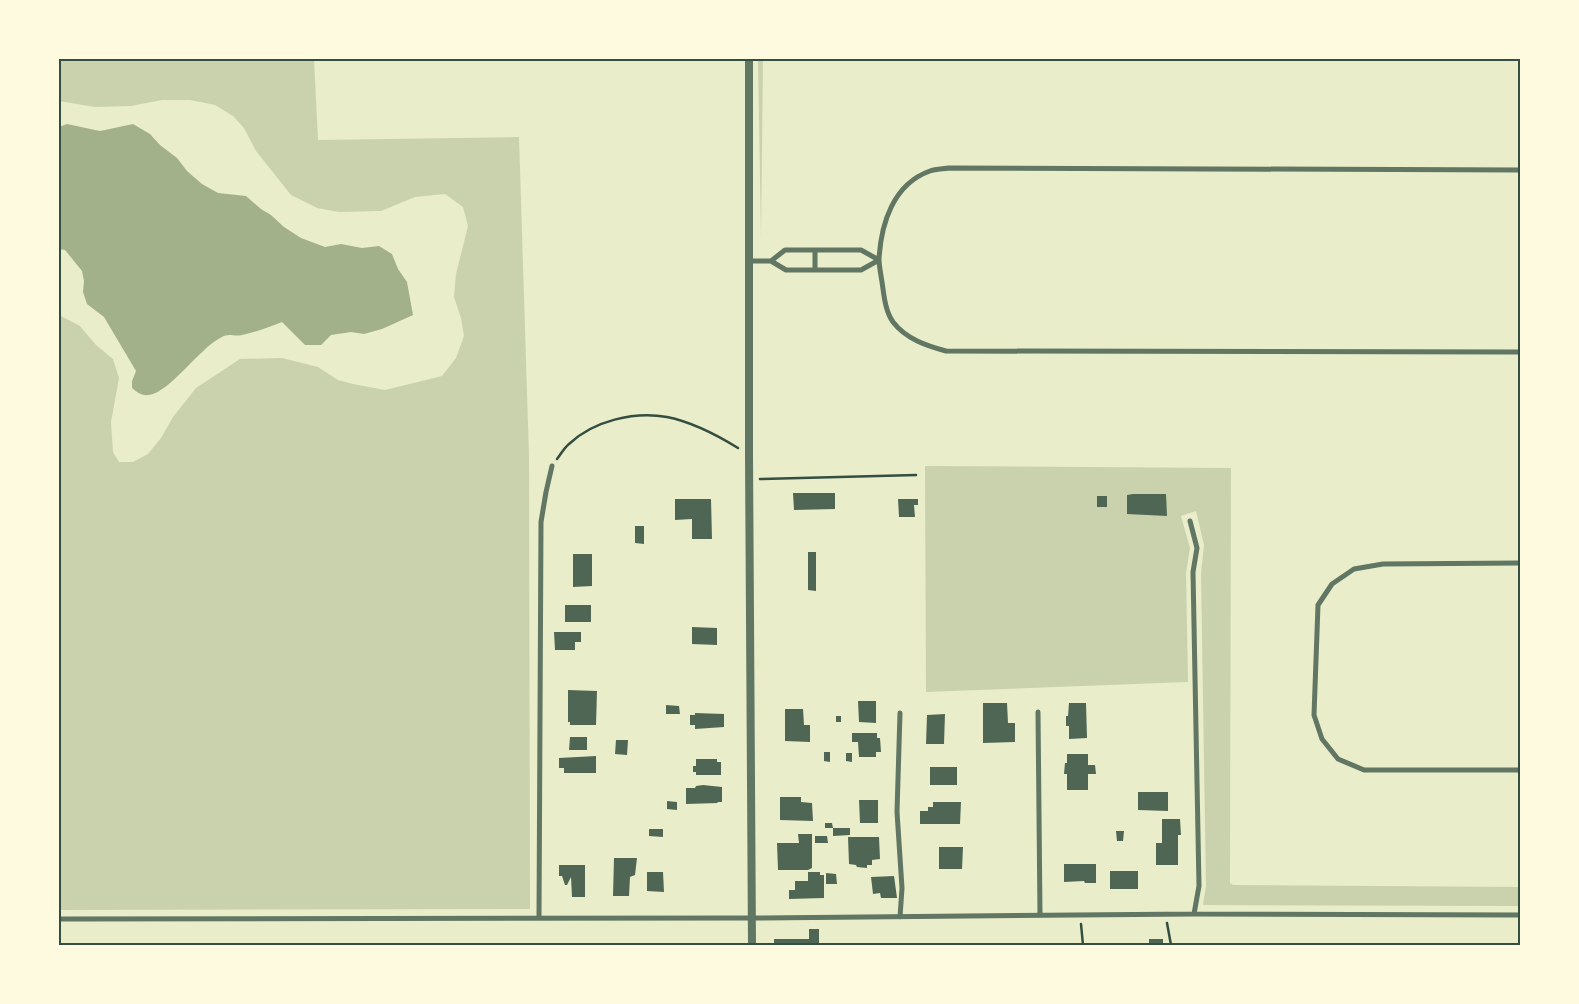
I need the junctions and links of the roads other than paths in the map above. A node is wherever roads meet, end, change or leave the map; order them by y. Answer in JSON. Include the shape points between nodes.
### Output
{"nodes":[{"id":1,"x":749,"y":59,"type":"edge"},
{"id":2,"x":1520,"y":170,"type":"edge"},
{"id":3,"x":815,"y":250,"type":"junction"},
{"id":4,"x":879,"y":260,"type":"junction"},
{"id":5,"x":749,"y":261,"type":"junction"},
{"id":6,"x":771,"y":261,"type":"junction"},
{"id":7,"x":815,"y":270,"type":"junction"},
{"id":8,"x":1520,"y":352,"type":"edge"},
{"id":9,"x":552,"y":466,"type":"road end"},
{"id":10,"x":1190,"y":522,"type":"dead end"},
{"id":11,"x":1520,"y":563,"type":"edge"},
{"id":12,"x":1038,"y":712,"type":"dead end"},
{"id":13,"x":900,"y":713,"type":"dead end"},
{"id":14,"x":1520,"y":770,"type":"edge"},
{"id":15,"x":1194,"y":914,"type":"junction"},
{"id":16,"x":1040,"y":915,"type":"junction"},
{"id":17,"x":1520,"y":915,"type":"edge"},
{"id":18,"x":539,"y":917,"type":"junction"},
{"id":19,"x":900,"y":917,"type":"junction"},
{"id":20,"x":751,"y":918,"type":"junction"},
{"id":21,"x":59,"y":919,"type":"edge"},
{"id":22,"x":752,"y":945,"type":"edge"}],
"edges":[{"from":1,"to":5,"type":"street"},
{"from":2,"to":4,"type":"street","via":[[949,168],[930,171],[912,181],[895,197],[884,226]]},
{"from":3,"to":4,"type":"street","via":[[861,250]]},
{"from":3,"to":6,"type":"street","via":[[785,250]]},
{"from":3,"to":7,"type":"street"},
{"from":4,"to":7,"type":"street","via":[[861,270]]},
{"from":4,"to":8,"type":"street","via":[[885,306],[893,322],[926,346],[946,351]]},
{"from":5,"to":6,"type":"street"},
{"from":5,"to":20,"type":"street"},
{"from":6,"to":7,"type":"street","via":[[786,270]]},
{"from":9,"to":18,"type":"street","via":[[541,522]]},
{"from":10,"to":15,"type":"street","via":[[1197,548],[1194,572],[1199,886]]},
{"from":11,"to":14,"type":"street","via":[[1383,564],[1354,569],[1332,584],[1318,605],[1314,714],[1322,739],[1338,759],[1364,770]]},
{"from":12,"to":16,"type":"street"},
{"from":13,"to":19,"type":"street","via":[[897,812],[902,888]]},
{"from":15,"to":16,"type":"street"},
{"from":15,"to":17,"type":"street"},
{"from":16,"to":19,"type":"street"},
{"from":18,"to":20,"type":"street"},
{"from":18,"to":21,"type":"street"},
{"from":19,"to":20,"type":"street"},
{"from":20,"to":22,"type":"street"}]}
